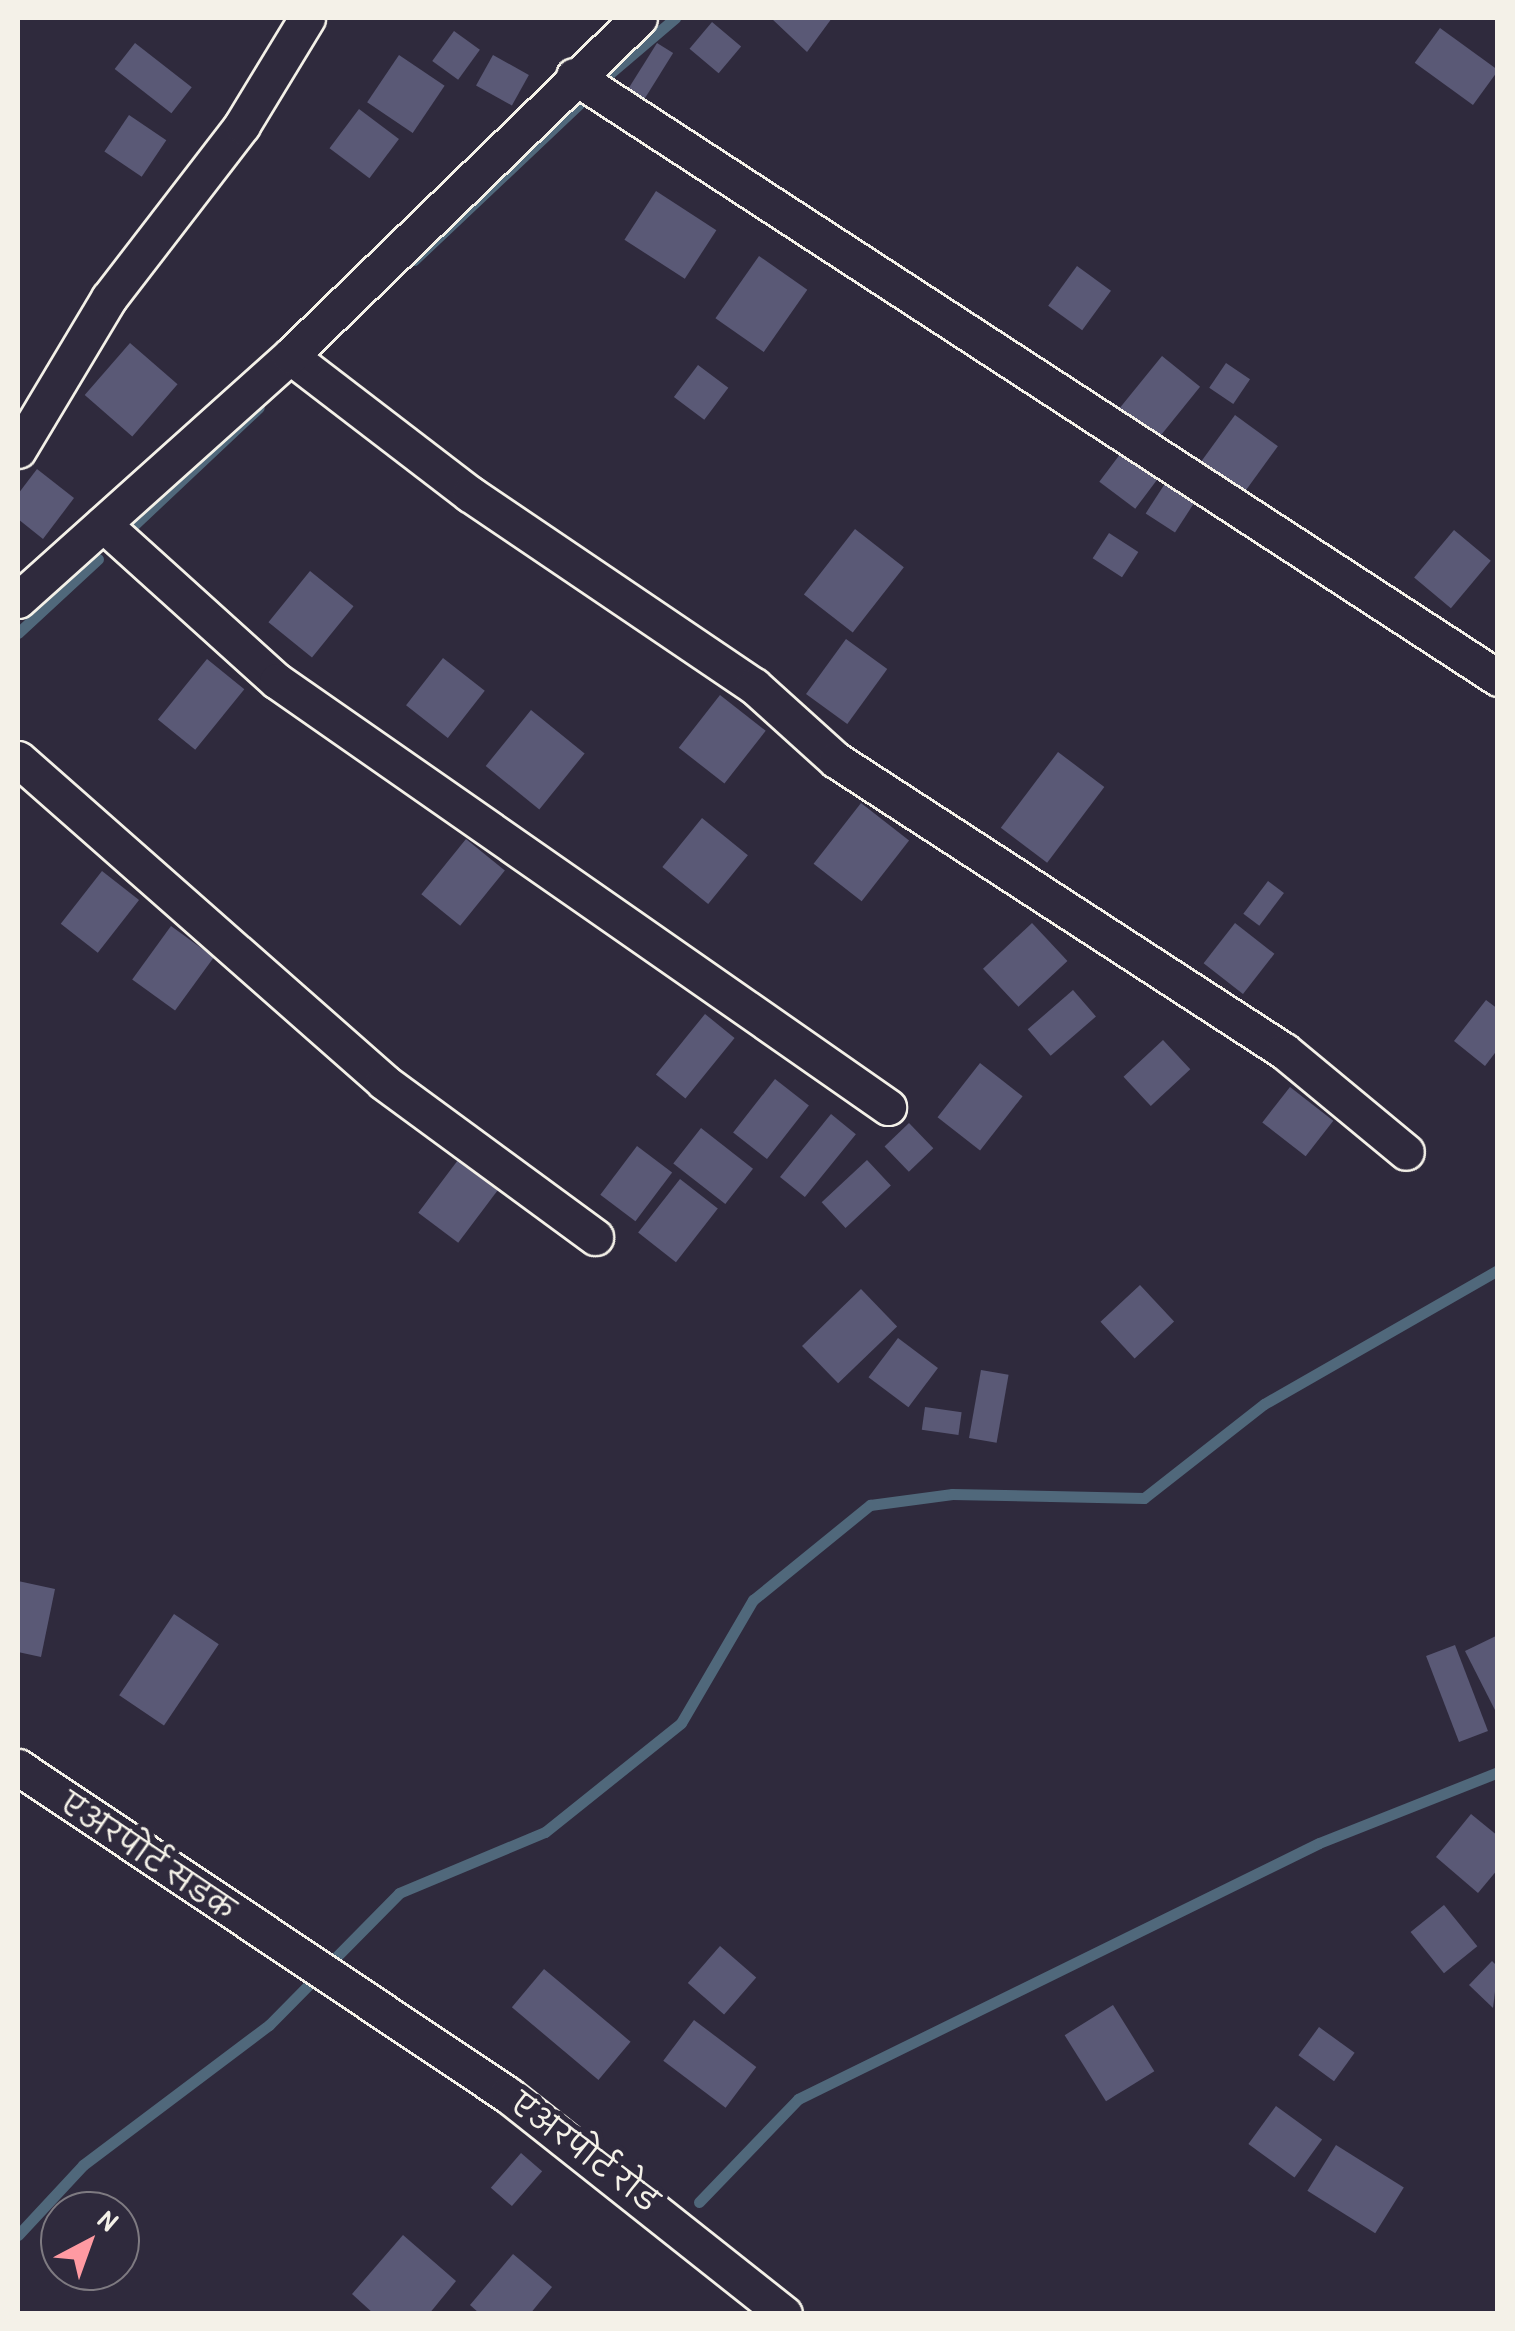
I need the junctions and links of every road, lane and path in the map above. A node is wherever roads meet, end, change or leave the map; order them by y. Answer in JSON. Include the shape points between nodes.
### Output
{"nodes":[{"id":1,"x":307,"y":18,"type":"edge"},
{"id":2,"x":639,"y":18,"type":"edge"},
{"id":3,"x":574,"y":76,"type":"junction"},
{"id":4,"x":290,"y":356,"type":"junction"},
{"id":5,"x":18,"y":450,"type":"edge"},
{"id":6,"x":103,"y":524,"type":"junction"},
{"id":7,"x":18,"y":600,"type":"edge"},
{"id":8,"x":1498,"y":678,"type":"edge"},
{"id":9,"x":18,"y":760,"type":"edge"},
{"id":10,"x":888,"y":1107,"type":"dead end"},
{"id":11,"x":1406,"y":1152,"type":"dead end"},
{"id":12,"x":595,"y":1237,"type":"dead end"},
{"id":13,"x":18,"y":1767,"type":"edge"},
{"id":14,"x":377,"y":2003,"type":"joint"},
{"id":15,"x":784,"y":2314,"type":"edge"}],
"edges":[{"from":1,"to":5,"type":"street","via":[[242,125],[109,298]]},
{"from":2,"to":3,"type":"street"},
{"from":3,"to":4,"type":"street"},
{"from":3,"to":8,"type":"street"},
{"from":4,"to":6,"type":"street"},
{"from":4,"to":11,"type":"street","via":[[470,494],[754,686],[836,760],[1284,1051]]},
{"from":6,"to":7,"type":"street"},
{"from":6,"to":10,"type":"street","via":[[277,681]]},
{"from":9,"to":12,"type":"street","via":[[384,1082]]},
{"from":13,"to":14,"type":"street","name":"एअरपोर्ट सडक"},
{"from":14,"to":15,"type":"street","name":"एअरपोर्ट रोड","via":[[680,2224]]}]}
